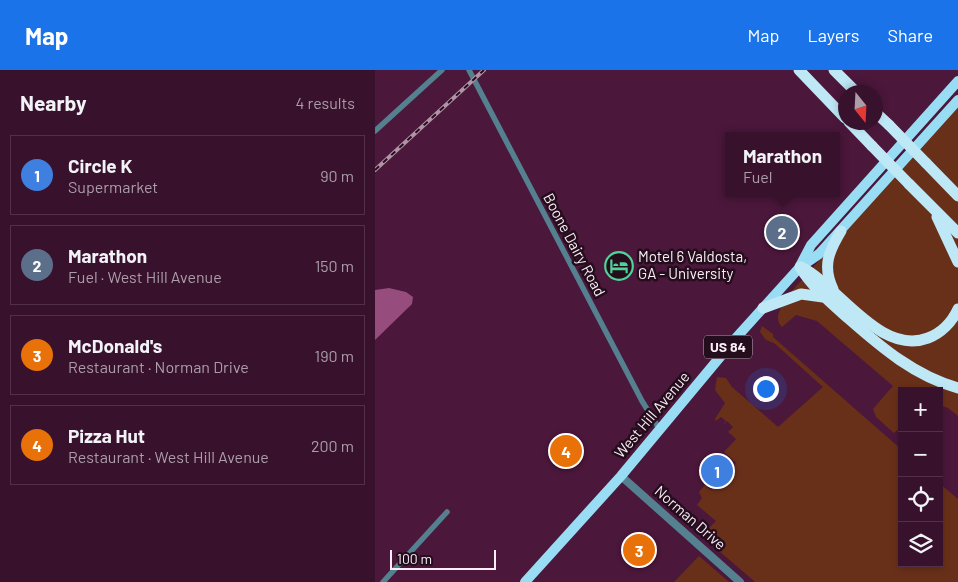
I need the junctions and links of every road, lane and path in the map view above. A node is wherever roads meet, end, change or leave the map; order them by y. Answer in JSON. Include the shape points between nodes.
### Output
{"nodes":[{"id":1,"x":442,"y":70,"type":"edge"},
{"id":2,"x":469,"y":70,"type":"edge"},
{"id":3,"x":799,"y":70,"type":"edge"},
{"id":4,"x":834,"y":70,"type":"edge"},
{"id":5,"x":958,"y":81,"type":"edge"},
{"id":6,"x":849,"y":85,"type":"edge"},
{"id":7,"x":958,"y":100,"type":"edge"},
{"id":8,"x":838,"y":111,"type":"edge"},
{"id":9,"x":883,"y":120,"type":"edge"},
{"id":10,"x":857,"y":130,"type":"edge"},
{"id":11,"x":375,"y":131,"type":"edge"},
{"id":12,"x":926,"y":163,"type":"junction"},
{"id":13,"x":958,"y":187,"type":"edge"},
{"id":14,"x":958,"y":196,"type":"edge"},
{"id":15,"x":932,"y":207,"type":"junction"},
{"id":16,"x":841,"y":231,"type":"junction"},
{"id":17,"x":958,"y":233,"type":"edge"},
{"id":18,"x":958,"y":262,"type":"edge"},
{"id":19,"x":800,"y":267,"type":"junction"},
{"id":20,"x":829,"y":294,"type":"junction"},
{"id":21,"x":763,"y":308,"type":"junction"},
{"id":22,"x":958,"y":310,"type":"edge"},
{"id":23,"x":958,"y":388,"type":"edge"},
{"id":24,"x":660,"y":430,"type":"junction"},
{"id":25,"x":621,"y":476,"type":"junction"},
{"id":26,"x":447,"y":512,"type":"dead end"},
{"id":27,"x":383,"y":582,"type":"edge"},
{"id":28,"x":525,"y":582,"type":"edge"},
{"id":29,"x":740,"y":582,"type":"edge"}],
"edges":[{"from":1,"to":11,"type":"street"},
{"from":2,"to":24,"type":"street","name":"Boone Dairy Road"},
{"from":3,"to":8,"type":"highway"},
{"from":4,"to":6,"type":"highway"},
{"from":5,"to":19,"type":"highway","name":"West Hill Avenue","number":"US 84","via":[[811,244]]},
{"from":7,"to":16,"type":"highway","name":"West Hill Avenue","number":"US 84"},
{"from":9,"to":12,"type":"highway","bridge":true},
{"from":10,"to":15,"type":"highway","bridge":true},
{"from":12,"to":13,"type":"highway"},
{"from":12,"to":14,"type":"highway"},
{"from":15,"to":17,"type":"highway"},
{"from":15,"to":18,"type":"highway"},
{"from":16,"to":19,"type":"highway","name":"West Hill Avenue","number":"US 84","via":[[819,254]]},
{"from":16,"to":20,"type":"highway","via":[[827,260]]},
{"from":19,"to":20,"type":"highway","via":[[808,280]]},
{"from":19,"to":21,"type":"highway","name":"West Hill Avenue","number":"US 84"},
{"from":20,"to":21,"type":"highway","via":[[801,294]]},
{"from":20,"to":22,"type":"highway","via":[[881,332],[902,341],[917,341],[938,333]]},
{"from":20,"to":23,"type":"highway","via":[[887,353],[926,376]]},
{"from":21,"to":24,"type":"highway","name":"West Hill Avenue","number":"US 84"},
{"from":24,"to":25,"type":"highway","name":"West Hill Avenue","number":"US 84"},
{"from":25,"to":28,"type":"highway","name":"West Hill Avenue","number":"US 84"},
{"from":25,"to":29,"type":"street","name":"Norman Drive"},
{"from":26,"to":27,"type":"street"}]}
